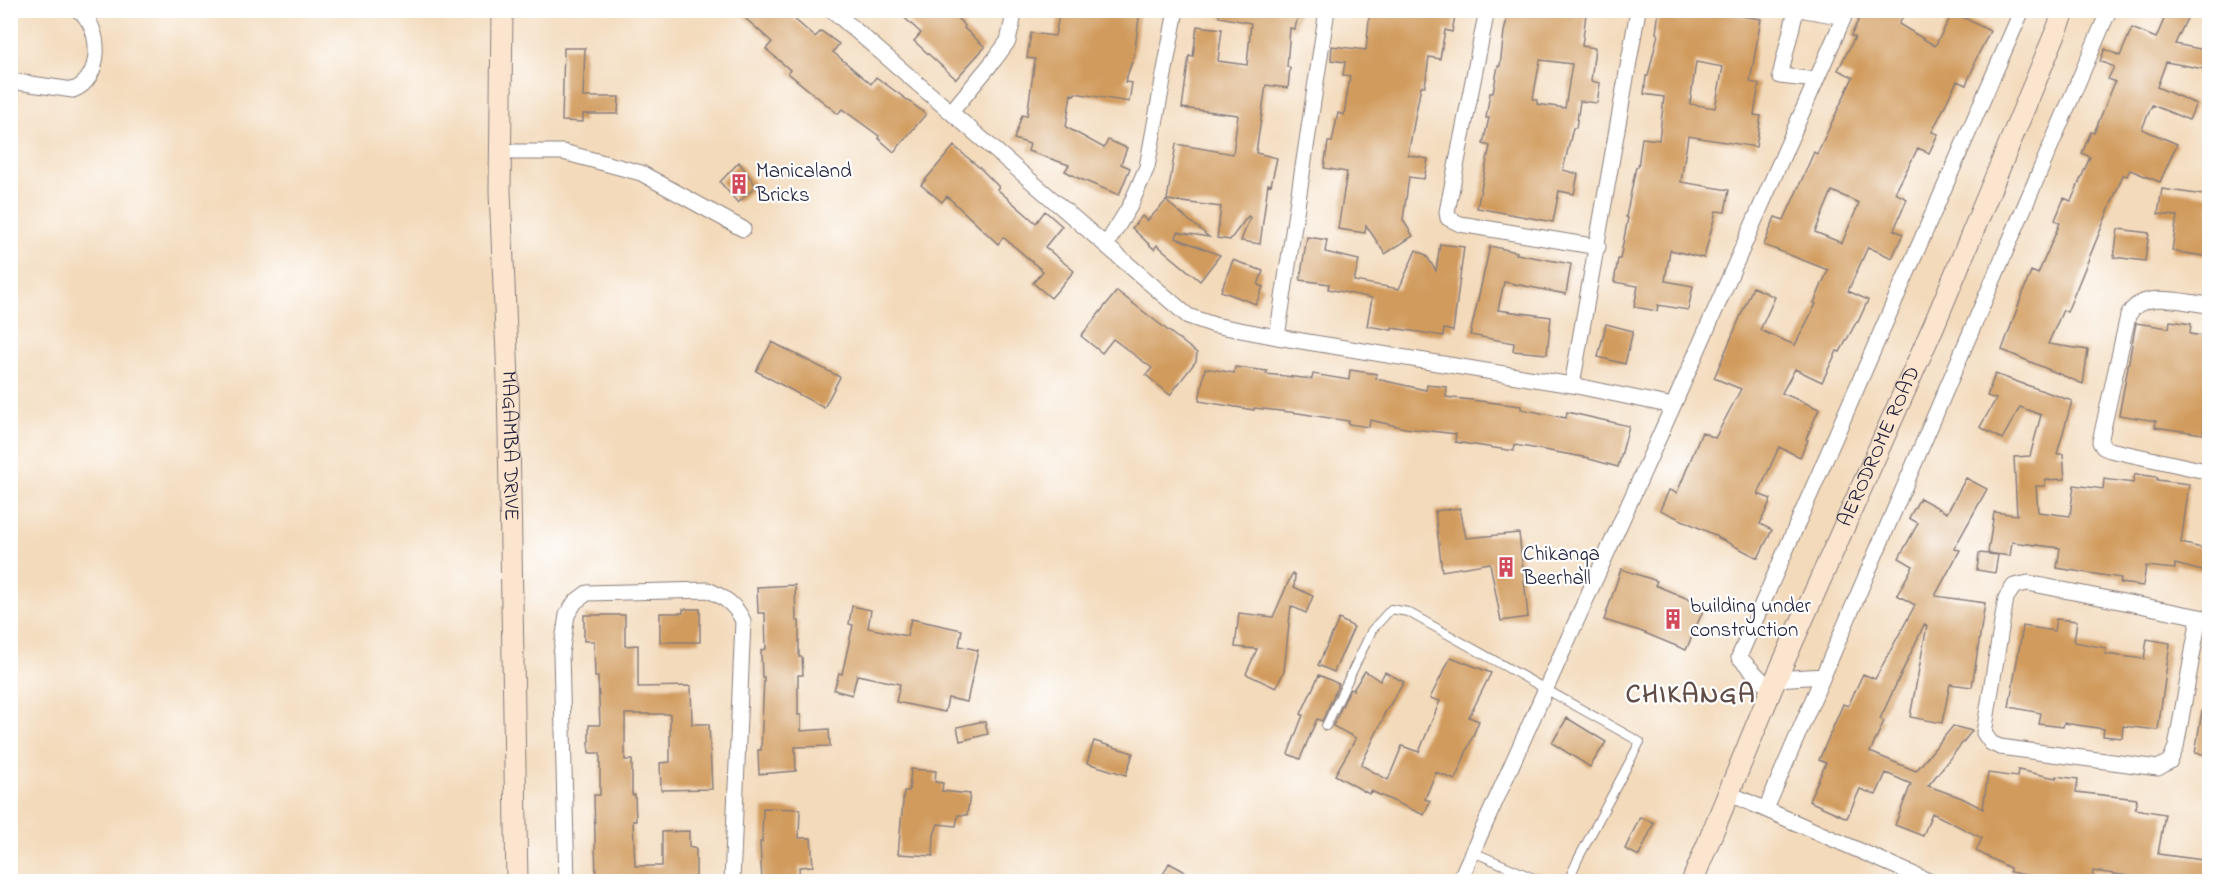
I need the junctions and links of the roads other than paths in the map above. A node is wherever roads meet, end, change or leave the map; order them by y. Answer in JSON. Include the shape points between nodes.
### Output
{"nodes":[{"id":1,"x":78,"y":10,"type":"edge"},
{"id":2,"x":502,"y":10,"type":"edge"},
{"id":3,"x":1015,"y":10,"type":"edge"},
{"id":4,"x":1176,"y":10,"type":"edge"},
{"id":5,"x":1327,"y":10,"type":"edge"},
{"id":6,"x":1487,"y":10,"type":"edge"},
{"id":7,"x":1638,"y":10,"type":"edge"},
{"id":8,"x":1796,"y":10,"type":"edge"},
{"id":9,"x":1805,"y":10,"type":"edge"},
{"id":10,"x":2022,"y":10,"type":"edge"},
{"id":11,"x":2065,"y":10,"type":"edge"},
{"id":12,"x":2109,"y":10,"type":"edge"},
{"id":13,"x":834,"y":11,"type":"edge"},
{"id":14,"x":1845,"y":14,"type":"edge"},
{"id":15,"x":1816,"y":80,"type":"junction"},
{"id":16,"x":10,"y":81,"type":"edge"},
{"id":17,"x":951,"y":112,"type":"junction"},
{"id":18,"x":500,"y":152,"type":"junction"},
{"id":19,"x":743,"y":229,"type":"dead end"},
{"id":20,"x":1106,"y":245,"type":"junction"},
{"id":21,"x":1598,"y":247,"type":"junction"},
{"id":22,"x":2210,"y":305,"type":"edge"},
{"id":23,"x":1277,"y":337,"type":"junction"},
{"id":24,"x":1572,"y":384,"type":"junction"},
{"id":25,"x":1673,"y":406,"type":"junction"},
{"id":26,"x":2210,"y":468,"type":"edge"},
{"id":27,"x":2204,"y":618,"type":"edge"},
{"id":28,"x":1823,"y":676,"type":"junction"},
{"id":29,"x":1773,"y":684,"type":"junction"},
{"id":30,"x":1546,"y":691,"type":"junction"},
{"id":31,"x":1326,"y":726,"type":"dead end"},
{"id":32,"x":1728,"y":793,"type":"junction"},
{"id":33,"x":1766,"y":809,"type":"junction"},
{"id":34,"x":1473,"y":852,"type":"junction"},
{"id":35,"x":517,"y":882,"type":"edge"},
{"id":36,"x":567,"y":882,"type":"edge"},
{"id":37,"x":732,"y":882,"type":"edge"},
{"id":38,"x":1459,"y":882,"type":"edge"},
{"id":39,"x":1543,"y":882,"type":"edge"},
{"id":40,"x":1571,"y":882,"type":"edge"},
{"id":41,"x":1692,"y":882,"type":"edge"},
{"id":42,"x":1931,"y":882,"type":"edge"}],
"edges":[{"from":1,"to":16,"type":"street","via":[[88,21],[95,44],[89,80],[73,90]]},
{"from":2,"to":18,"type":"street","name":"MAGAMBA DRIVE"},
{"from":3,"to":17,"type":"street","via":[[1008,41]]},
{"from":4,"to":20,"type":"street","via":[[1147,167],[1130,206]]},
{"from":5,"to":23,"type":"street"},
{"from":6,"to":21,"type":"street","via":[[1448,218],[1460,224]]},
{"from":7,"to":21,"type":"street"},
{"from":8,"to":15,"type":"street","via":[[1780,76]]},
{"from":9,"to":14,"type":"street"},
{"from":10,"to":29,"type":"street","via":[[1739,657]]},
{"from":11,"to":29,"type":"street","name":"AERODROME ROAD","via":[[1934,325]]},
{"from":12,"to":28,"type":"street"},
{"from":13,"to":17,"type":"street"},
{"from":14,"to":15,"type":"street"},
{"from":15,"to":25,"type":"street"},
{"from":17,"to":20,"type":"street"},
{"from":18,"to":19,"type":"street","via":[[563,152],[641,173]]},
{"from":18,"to":35,"type":"street","name":"MAGAMBA DRIVE"},
{"from":20,"to":23,"type":"street","via":[[1188,316]]},
{"from":21,"to":24,"type":"street"},
{"from":22,"to":26,"type":"street","via":[[2148,298],[2132,308],[2100,442],[2110,450],[2201,470]]},
{"from":23,"to":24,"type":"street"},
{"from":24,"to":25,"type":"street"},
{"from":25,"to":30,"type":"street"},
{"from":27,"to":27,"type":"street","via":[[2028,584],[2014,586],[2006,598],[1984,733],[2000,747],[2158,768],[2170,761],[2176,747]]},
{"from":28,"to":29,"type":"street"},
{"from":28,"to":33,"type":"street"},
{"from":29,"to":32,"type":"street","name":"AERODROME ROAD"},
{"from":30,"to":31,"type":"lane","via":[[1408,612],[1391,609],[1372,630]]},
{"from":30,"to":34,"type":"street"},
{"from":30,"to":40,"type":"lane","via":[[1640,742],[1578,859]]},
{"from":32,"to":33,"type":"street"},
{"from":32,"to":41,"type":"street","name":"AERODROME ROAD"},
{"from":33,"to":42,"type":"street"},
{"from":34,"to":38,"type":"street"},
{"from":34,"to":39,"type":"lane"},
{"from":36,"to":37,"type":"street","via":[[561,654],[567,615],[587,593],[708,590],[733,605],[742,621]]}]}
